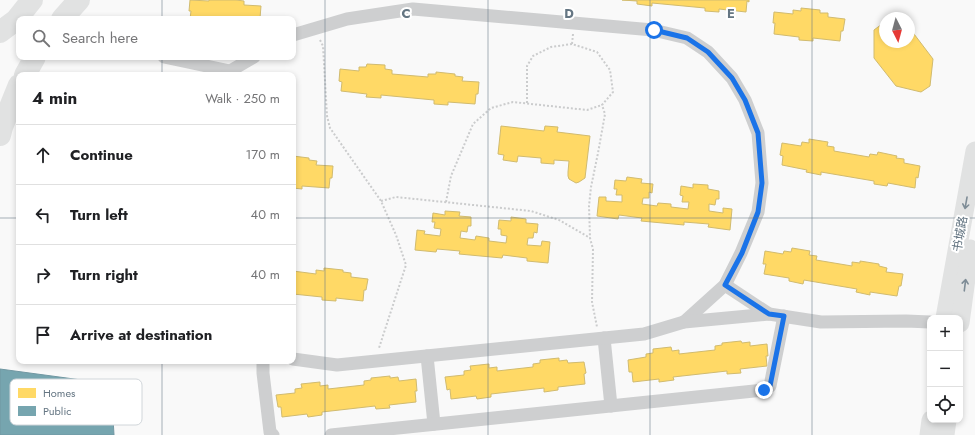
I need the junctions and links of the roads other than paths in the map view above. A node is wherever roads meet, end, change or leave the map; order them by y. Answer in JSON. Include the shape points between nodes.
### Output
{"nodes":[{"id":1,"x":32,"y":0,"type":"edge"},
{"id":2,"x":65,"y":0,"type":"edge"},
{"id":3,"x":79,"y":0,"type":"edge"},
{"id":4,"x":19,"y":16,"type":"edge"},
{"id":5,"x":57,"y":16,"type":"edge"},
{"id":6,"x":65,"y":16,"type":"edge"},
{"id":7,"x":16,"y":20,"type":"edge"},
{"id":8,"x":0,"y":32,"type":"edge"},
{"id":9,"x":296,"y":34,"type":"edge"},
{"id":10,"x":33,"y":60,"type":"edge"},
{"id":11,"x":176,"y":60,"type":"edge"},
{"id":12,"x":249,"y":60,"type":"edge"},
{"id":13,"x":27,"y":72,"type":"edge"},
{"id":14,"x":225,"y":72,"type":"edge"},
{"id":15,"x":231,"y":72,"type":"edge"},
{"id":16,"x":16,"y":92,"type":"edge"},
{"id":17,"x":0,"y":135,"type":"edge"},
{"id":18,"x":975,"y":150,"type":"edge"},
{"id":19,"x":975,"y":222,"type":"edge"},
{"id":20,"x":725,"y":285,"type":"junction"},
{"id":21,"x":769,"y":314,"type":"junction"},
{"id":22,"x":946,"y":315,"type":"edge"},
{"id":23,"x":961,"y":315,"type":"edge"},
{"id":24,"x":784,"y":316,"type":"junction"},
{"id":25,"x":684,"y":322,"type":"junction"},
{"id":26,"x":927,"y":322,"type":"edge"},
{"id":27,"x":602,"y":338,"type":"junction"},
{"id":28,"x":427,"y":356,"type":"junction"},
{"id":29,"x":296,"y":359,"type":"edge"},
{"id":30,"x":263,"y":364,"type":"edge"},
{"id":31,"x":611,"y":406,"type":"junction"},
{"id":32,"x":931,"y":423,"type":"edge"},
{"id":33,"x":947,"y":423,"type":"edge"},
{"id":34,"x":434,"y":424,"type":"junction"},
{"id":35,"x":273,"y":435,"type":"edge"},
{"id":36,"x":331,"y":435,"type":"edge"},
{"id":37,"x":929,"y":435,"type":"edge"},
{"id":38,"x":945,"y":435,"type":"edge"}],
"edges":[{"from":1,"to":4,"type":"highway"},
{"from":2,"to":5,"type":"highway"},
{"from":3,"to":6,"type":"highway"},
{"from":7,"to":8,"type":"highway"},
{"from":9,"to":20,"type":"street","via":[[347,19],[413,9],[654,30],[687,38],[708,52],[732,78],[745,100],[758,133],[762,183],[758,212],[742,253]]},
{"from":10,"to":13,"type":"highway"},
{"from":11,"to":14,"type":"street"},
{"from":12,"to":15,"type":"street"},
{"from":16,"to":17,"type":"highway"},
{"from":18,"to":22,"type":"main road","name":"书城路","one_way":true},
{"from":23,"to":19,"type":"main road","name":"书城路","one_way":true},
{"from":20,"to":21,"type":"street"},
{"from":20,"to":25,"type":"street"},
{"from":21,"to":24,"type":"street"},
{"from":21,"to":25,"type":"street"},
{"from":24,"to":26,"type":"street","via":[[821,322]]},
{"from":24,"to":31,"type":"street","via":[[770,386],[764,390]]},
{"from":25,"to":27,"type":"street","via":[[644,334]]},
{"from":27,"to":28,"type":"street"},
{"from":27,"to":31,"type":"street"},
{"from":28,"to":29,"type":"street","via":[[337,365]]},
{"from":28,"to":34,"type":"street"},
{"from":30,"to":35,"type":"street","via":[[270,432]]},
{"from":31,"to":34,"type":"street"},
{"from":32,"to":37,"type":"main road"},
{"from":33,"to":38,"type":"main road"},
{"from":34,"to":36,"type":"street"}]}
